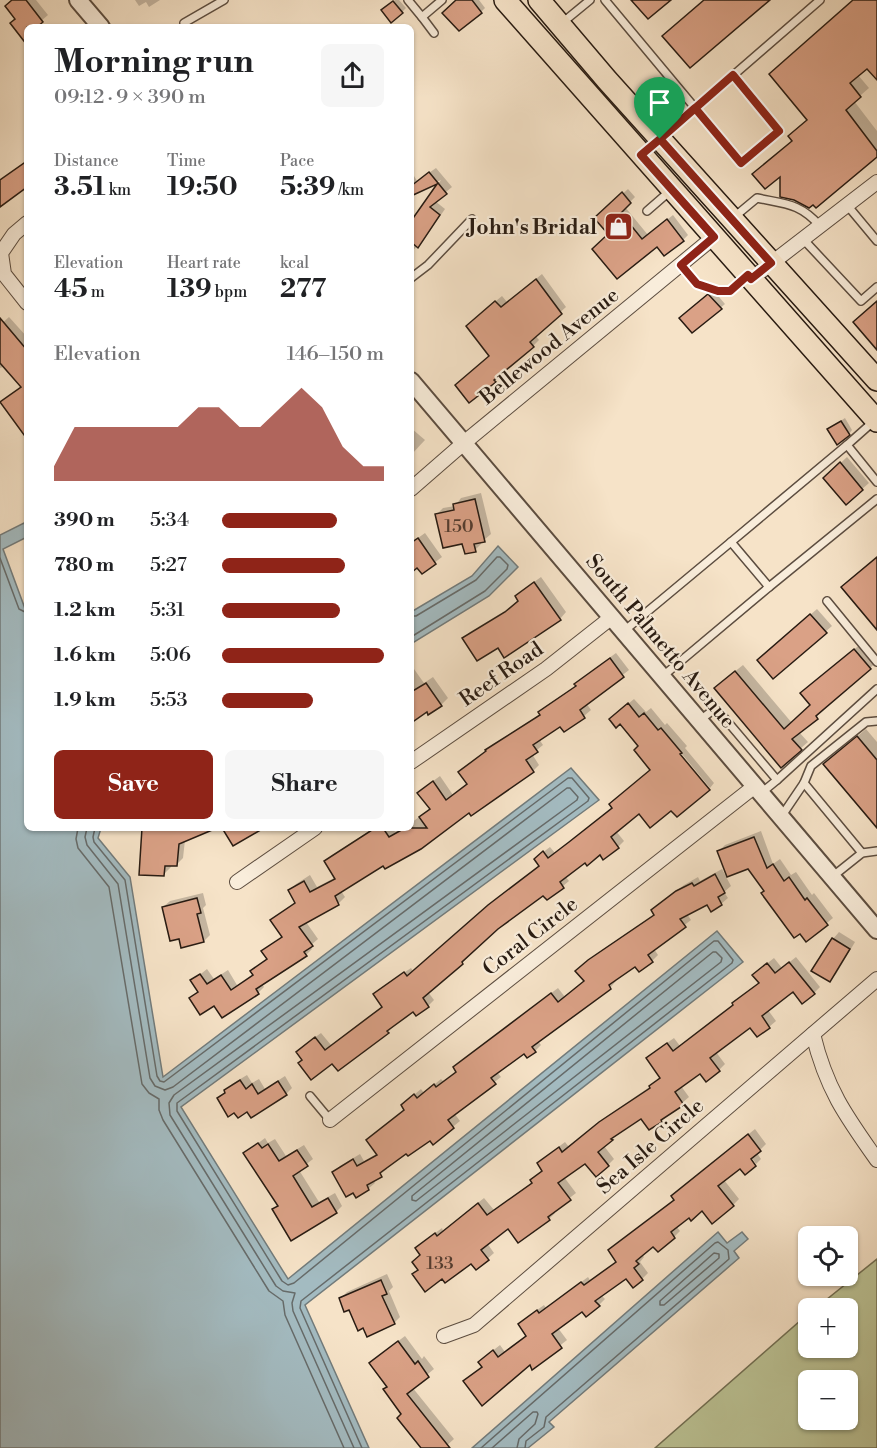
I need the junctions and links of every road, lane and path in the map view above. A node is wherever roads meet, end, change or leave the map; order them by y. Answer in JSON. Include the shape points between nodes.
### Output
{"nodes":[{"id":1,"x":78,"y":0,"type":"edge"},
{"id":2,"x":224,"y":0,"type":"edge"},
{"id":3,"x":408,"y":0,"type":"edge"},
{"id":4,"x":442,"y":0,"type":"edge"},
{"id":5,"x":505,"y":0,"type":"edge"},
{"id":6,"x":539,"y":0,"type":"edge"},
{"id":7,"x":590,"y":0,"type":"edge"},
{"id":8,"x":604,"y":0,"type":"edge"},
{"id":9,"x":820,"y":0,"type":"edge"},
{"id":10,"x":422,"y":17,"type":"junction"},
{"id":11,"x":184,"y":23,"type":"dead end"},
{"id":12,"x":98,"y":24,"type":"edge"},
{"id":13,"x":560,"y":25,"type":"junction"},
{"id":14,"x":434,"y":33,"type":"dead end"},
{"id":15,"x":733,"y":75,"type":"junction"},
{"id":16,"x":695,"y":108,"type":"junction"},
{"id":17,"x":660,"y":139,"type":"junction"},
{"id":18,"x":641,"y":155,"type":"junction"},
{"id":19,"x":877,"y":182,"type":"edge"},
{"id":20,"x":672,"y":189,"type":"junction"},
{"id":21,"x":847,"y":205,"type":"junction"},
{"id":22,"x":647,"y":211,"type":"dead end"},
{"id":23,"x":472,"y":219,"type":"dead end"},
{"id":24,"x":731,"y":219,"type":"junction"},
{"id":25,"x":24,"y":226,"type":"edge"},
{"id":26,"x":820,"y":226,"type":"junction"},
{"id":27,"x":714,"y":237,"type":"junction"},
{"id":28,"x":803,"y":238,"type":"junction"},
{"id":29,"x":877,"y":241,"type":"edge"},
{"id":30,"x":771,"y":263,"type":"junction"},
{"id":31,"x":681,"y":265,"type":"junction"},
{"id":32,"x":414,"y":276,"type":"edge"},
{"id":33,"x":750,"y":277,"type":"junction"},
{"id":34,"x":877,"y":288,"type":"edge"},
{"id":35,"x":24,"y":299,"type":"edge"},
{"id":36,"x":877,"y":380,"type":"edge"},
{"id":37,"x":414,"y":384,"type":"edge"},
{"id":38,"x":877,"y":420,"type":"edge"},
{"id":39,"x":465,"y":442,"type":"junction"},
{"id":40,"x":847,"y":446,"type":"junction"},
{"id":41,"x":877,"y":482,"type":"edge"},
{"id":42,"x":414,"y":486,"type":"edge"},
{"id":43,"x":877,"y":499,"type":"edge"},
{"id":44,"x":731,"y":542,"type":"junction"},
{"id":45,"x":769,"y":587,"type":"junction"},
{"id":46,"x":827,"y":601,"type":"dead end"},
{"id":47,"x":612,"y":617,"type":"junction"},
{"id":48,"x":624,"y":631,"type":"junction"},
{"id":49,"x":877,"y":662,"type":"edge"},
{"id":50,"x":663,"y":677,"type":"junction"},
{"id":51,"x":877,"y":689,"type":"edge"},
{"id":52,"x":700,"y":721,"type":"junction"},
{"id":53,"x":877,"y":721,"type":"edge"},
{"id":54,"x":414,"y":760,"type":"edge"},
{"id":55,"x":777,"y":780,"type":"junction"},
{"id":56,"x":804,"y":783,"type":"junction"},
{"id":57,"x":758,"y":790,"type":"junction"},
{"id":58,"x":781,"y":817,"type":"junction"},
{"id":59,"x":311,"y":831,"type":"edge"},
{"id":60,"x":877,"y":851,"type":"edge"},
{"id":61,"x":862,"y":854,"type":"junction"},
{"id":62,"x":832,"y":877,"type":"junction"},
{"id":63,"x":237,"y":882,"type":"dead end"},
{"id":64,"x":877,"y":930,"type":"edge"},
{"id":65,"x":877,"y":979,"type":"edge"},
{"id":66,"x":813,"y":1034,"type":"junction"},
{"id":67,"x":310,"y":1096,"type":"dead end"},
{"id":68,"x":330,"y":1120,"type":"joint"},
{"id":69,"x":877,"y":1160,"type":"edge"},
{"id":70,"x":444,"y":1336,"type":"dead end"}],
"edges":[{"from":1,"to":12,"type":"street"},
{"from":2,"to":11,"type":"lane"},
{"from":3,"to":10,"type":"lane"},
{"from":4,"to":10,"type":"lane"},
{"from":5,"to":18,"type":"main road"},
{"from":6,"to":13,"type":"main road"},
{"from":7,"to":13,"type":"lane"},
{"from":8,"to":16,"type":"lane"},
{"from":9,"to":15,"type":"lane"},
{"from":10,"to":14,"type":"lane"},
{"from":13,"to":17,"type":"main road"},
{"from":15,"to":16,"type":"lane"},
{"from":15,"to":16,"type":"lane","via":[[779,131],[741,163]]},
{"from":16,"to":17,"type":"lane"},
{"from":17,"to":18,"type":"street"},
{"from":17,"to":24,"type":"main road"},
{"from":18,"to":20,"type":"main road"},
{"from":19,"to":21,"type":"street"},
{"from":20,"to":22,"type":"lane"},
{"from":20,"to":27,"type":"main road"},
{"from":21,"to":26,"type":"street"},
{"from":21,"to":29,"type":"lane"},
{"from":23,"to":32,"type":"lane"},
{"from":24,"to":26,"type":"lane","via":[[757,198],[808,212]]},
{"from":24,"to":30,"type":"main road"},
{"from":25,"to":35,"type":"street","via":[[1,253],[4,274]]},
{"from":26,"to":28,"type":"street"},
{"from":27,"to":31,"type":"street","name":"Bellewood Avenue"},
{"from":27,"to":33,"type":"main road"},
{"from":28,"to":30,"type":"street"},
{"from":28,"to":34,"type":"lane","via":[[861,302]]},
{"from":30,"to":33,"type":"street"},
{"from":30,"to":36,"type":"main road"},
{"from":31,"to":33,"type":"lane","via":[[697,284],[718,291],[730,291]]},
{"from":31,"to":39,"type":"street","name":"Bellewood Avenue"},
{"from":33,"to":38,"type":"main road"},
{"from":37,"to":39,"type":"street","name":"South Palmetto Avenue"},
{"from":38,"to":40,"type":"lane"},
{"from":39,"to":42,"type":"street","name":"Bellewood Avenue"},
{"from":39,"to":47,"type":"street","name":"South Palmetto Avenue"},
{"from":40,"to":41,"type":"lane"},
{"from":40,"to":44,"type":"lane"},
{"from":43,"to":45,"type":"lane"},
{"from":44,"to":45,"type":"lane"},
{"from":44,"to":48,"type":"lane"},
{"from":45,"to":50,"type":"lane"},
{"from":46,"to":49,"type":"lane"},
{"from":47,"to":48,"type":"street","name":"South Palmetto Avenue"},
{"from":47,"to":54,"type":"street","name":"Reef Road","via":[[546,669]]},
{"from":48,"to":50,"type":"street","name":"South Palmetto Avenue"},
{"from":50,"to":52,"type":"street","name":"South Palmetto Avenue"},
{"from":51,"to":55,"type":"lane"},
{"from":52,"to":55,"type":"lane","via":[[716,708]]},
{"from":52,"to":57,"type":"street","name":"South Palmetto Avenue"},
{"from":53,"to":56,"type":"lane","via":[[866,722],[811,766]]},
{"from":55,"to":57,"type":"lane"},
{"from":56,"to":58,"type":"lane"},
{"from":56,"to":61,"type":"lane"},
{"from":57,"to":58,"type":"street","name":"South Palmetto Avenue"},
{"from":57,"to":68,"type":"street","name":"Coral Circle"},
{"from":58,"to":62,"type":"street","name":"South Palmetto Avenue"},
{"from":59,"to":63,"type":"street"},
{"from":60,"to":61,"type":"lane"},
{"from":61,"to":62,"type":"lane"},
{"from":62,"to":64,"type":"street","name":"South Palmetto Avenue"},
{"from":65,"to":66,"type":"street","name":"Sea Isle Circle"},
{"from":66,"to":69,"type":"street","via":[[832,1092]]},
{"from":66,"to":70,"type":"street","name":"Sea Isle Circle","via":[[474,1325]]},
{"from":67,"to":68,"type":"lane"}]}
